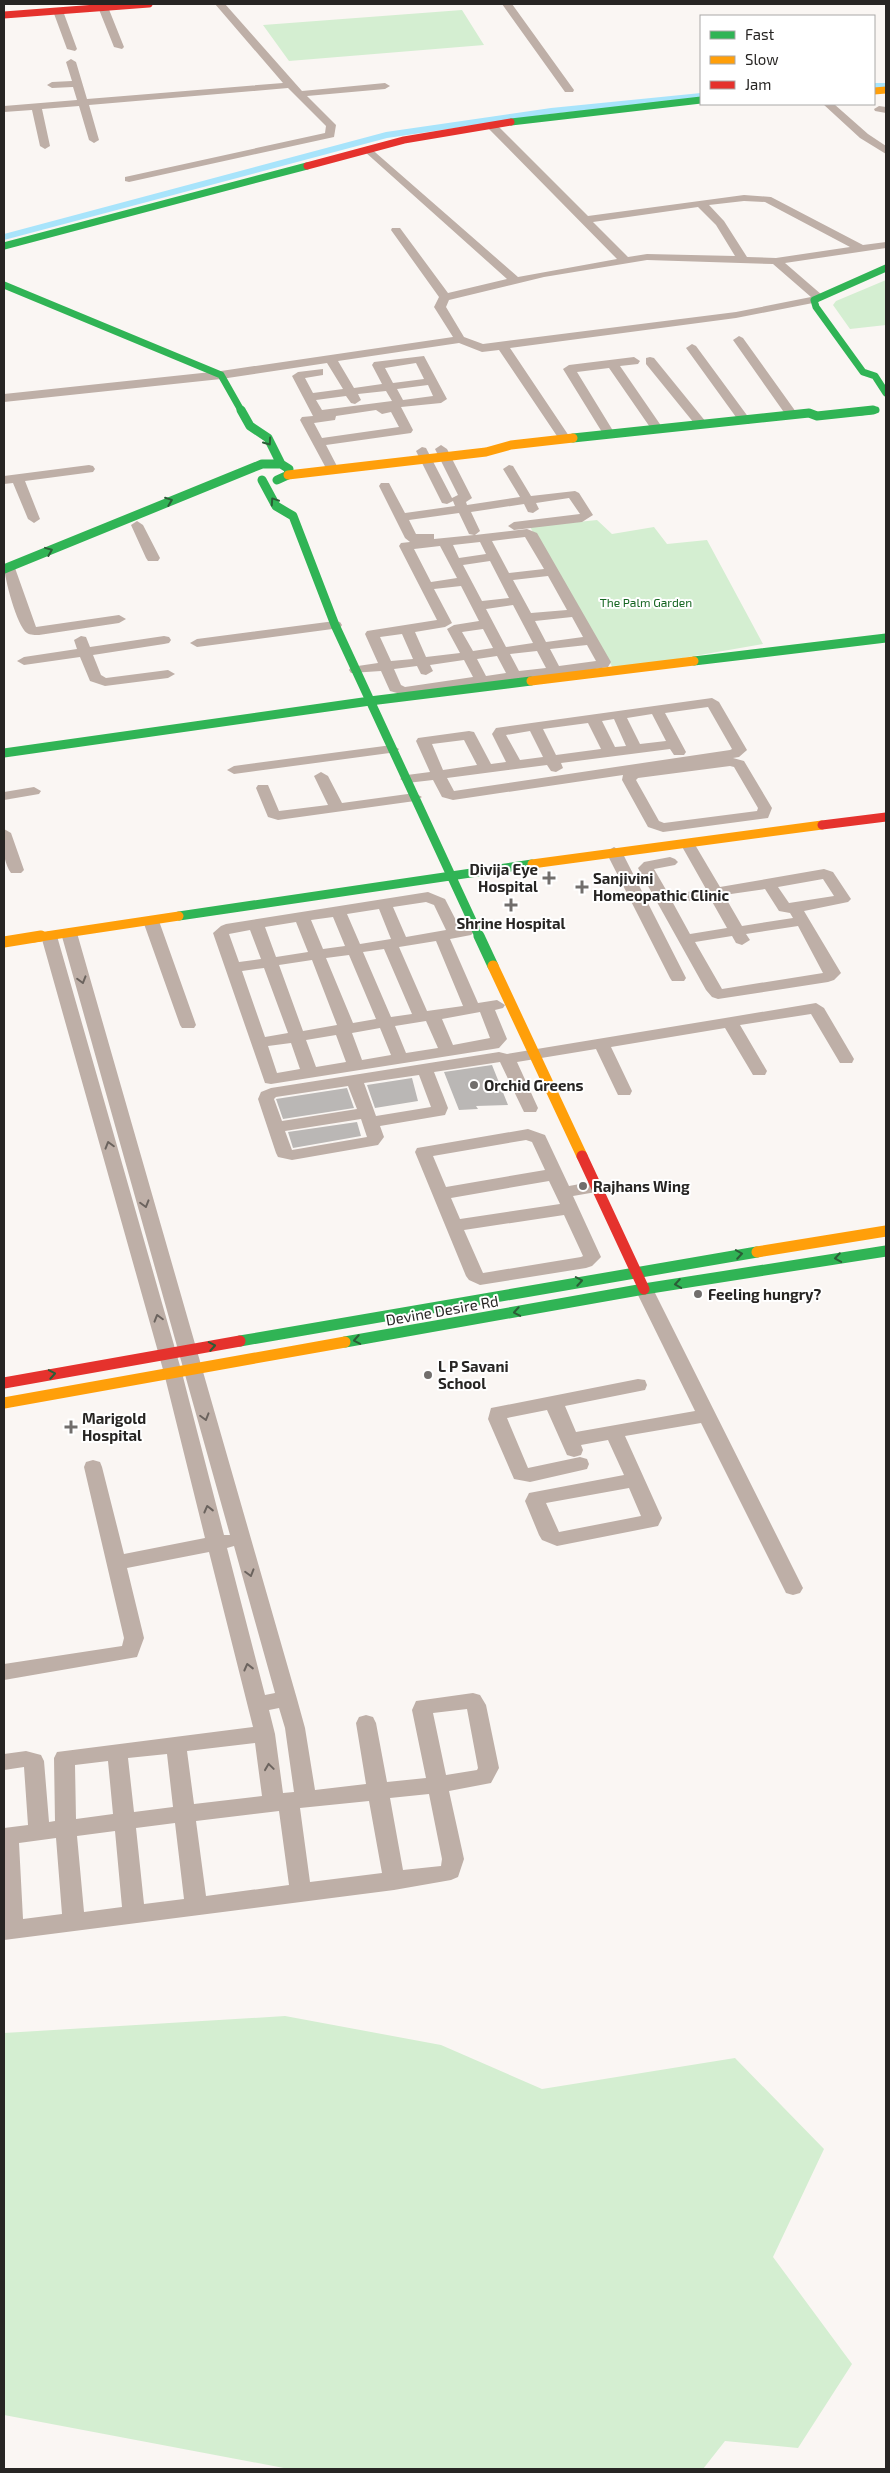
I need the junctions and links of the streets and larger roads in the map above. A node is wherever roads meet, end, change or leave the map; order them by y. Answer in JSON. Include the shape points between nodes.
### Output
{"nodes":[{"id":1,"x":149,"y":4,"type":"edge"},
{"id":2,"x":220,"y":4,"type":"edge"},
{"id":3,"x":507,"y":4,"type":"edge"},
{"id":4,"x":103,"y":7,"type":"junction"},
{"id":5,"x":58,"y":11,"type":"junction"},
{"id":6,"x":4,"y":15,"type":"edge"},
{"id":7,"x":118,"y":46,"type":"dead end"},
{"id":8,"x":72,"y":49,"type":"dead end"},
{"id":9,"x":71,"y":62,"type":"dead end"},
{"id":10,"x":77,"y":84,"type":"junction"},
{"id":11,"x":52,"y":85,"type":"dead end"},
{"id":12,"x":290,"y":85,"type":"junction"},
{"id":13,"x":385,"y":86,"type":"dead end"},
{"id":14,"x":569,"y":90,"type":"dead end"},
{"id":15,"x":298,"y":94,"type":"junction"},
{"id":16,"x":700,"y":100,"type":"edge"},
{"id":17,"x":82,"y":102,"type":"junction"},
{"id":18,"x":829,"y":105,"type":"edge"},
{"id":19,"x":36,"y":106,"type":"junction"},
{"id":20,"x":4,"y":109,"type":"edge"},
{"id":21,"x":491,"y":126,"type":"junction"},
{"id":22,"x":94,"y":140,"type":"dead end"},
{"id":23,"x":45,"y":146,"type":"dead end"},
{"id":24,"x":368,"y":149,"type":"junction"},
{"id":25,"x":886,"y":152,"type":"edge"},
{"id":26,"x":129,"y":179,"type":"dead end"},
{"id":27,"x":701,"y":203,"type":"junction"},
{"id":28,"x":585,"y":220,"type":"junction"},
{"id":29,"x":396,"y":230,"type":"dead end"},
{"id":30,"x":886,"y":245,"type":"edge"},
{"id":31,"x":4,"y":246,"type":"edge"},
{"id":32,"x":859,"y":248,"type":"junction"},
{"id":33,"x":625,"y":260,"type":"junction"},
{"id":34,"x":743,"y":260,"type":"junction"},
{"id":35,"x":776,"y":260,"type":"junction"},
{"id":36,"x":886,"y":268,"type":"edge"},
{"id":37,"x":515,"y":280,"type":"junction"},
{"id":38,"x":4,"y":285,"type":"edge"},
{"id":39,"x":445,"y":297,"type":"junction"},
{"id":40,"x":816,"y":299,"type":"junction"},
{"id":41,"x":460,"y":339,"type":"junction"},
{"id":42,"x":739,"y":340,"type":"dead end"},
{"id":43,"x":503,"y":346,"type":"junction"},
{"id":44,"x":692,"y":348,"type":"dead end"},
{"id":45,"x":634,"y":361,"type":"dead end"},
{"id":46,"x":650,"y":361,"type":"dead end"},
{"id":47,"x":612,"y":363,"type":"junction"},
{"id":48,"x":334,"y":364,"type":"junction"},
{"id":49,"x":863,"y":372,"type":"junction"},
{"id":50,"x":221,"y":375,"type":"junction"},
{"id":51,"x":434,"y":381,"type":"junction"},
{"id":52,"x":390,"y":386,"type":"junction"},
{"id":53,"x":863,"y":386,"type":"dead end"},
{"id":54,"x":350,"y":392,"type":"junction"},
{"id":55,"x":886,"y":393,"type":"edge"},
{"id":56,"x":309,"y":397,"type":"junction"},
{"id":57,"x":4,"y":398,"type":"edge"},
{"id":58,"x":886,"y":398,"type":"edge"},
{"id":59,"x":399,"y":404,"type":"junction"},
{"id":60,"x":360,"y":409,"type":"junction"},
{"id":61,"x":880,"y":411,"type":"edge"},
{"id":62,"x":792,"y":416,"type":"junction"},
{"id":63,"x":745,"y":421,"type":"junction"},
{"id":64,"x":702,"y":425,"type":"junction"},
{"id":65,"x":250,"y":426,"type":"junction"},
{"id":66,"x":658,"y":430,"type":"junction"},
{"id":67,"x":610,"y":434,"type":"junction"},
{"id":68,"x":565,"y":439,"type":"junction"},
{"id":69,"x":245,"y":441,"type":"dead end"},
{"id":70,"x":319,"y":442,"type":"junction"},
{"id":71,"x":443,"y":453,"type":"junction"},
{"id":72,"x":424,"y":455,"type":"junction"},
{"id":73,"x":332,"y":466,"type":"junction"},
{"id":74,"x":89,"y":469,"type":"dead end"},
{"id":75,"x":509,"y":469,"type":"dead end"},
{"id":76,"x":257,"y":470,"type":"junction"},
{"id":77,"x":286,"y":473,"type":"junction"},
{"id":78,"x":18,"y":478,"type":"junction"},
{"id":79,"x":455,"y":478,"type":"junction"},
{"id":80,"x":4,"y":480,"type":"edge"},
{"id":81,"x":437,"y":480,"type":"junction"},
{"id":82,"x":385,"y":486,"type":"dead end"},
{"id":83,"x":525,"y":495,"type":"junction"},
{"id":84,"x":511,"y":502,"type":"junction"},
{"id":85,"x":455,"y":503,"type":"junction"},
{"id":86,"x":300,"y":504,"type":"dead end"},
{"id":87,"x":398,"y":512,"type":"junction"},
{"id":88,"x":147,"y":515,"type":"junction"},
{"id":89,"x":293,"y":516,"type":"junction"},
{"id":90,"x":34,"y":519,"type":"dead end"},
{"id":91,"x":540,"y":523,"type":"junction"},
{"id":92,"x":137,"y":525,"type":"junction"},
{"id":93,"x":524,"y":525,"type":"junction"},
{"id":94,"x":479,"y":534,"type":"junction"},
{"id":95,"x":450,"y":538,"type":"junction"},
{"id":96,"x":75,"y":546,"type":"junction"},
{"id":97,"x":152,"y":558,"type":"dead end"},
{"id":98,"x":494,"y":558,"type":"junction"},
{"id":99,"x":455,"y":562,"type":"junction"},
{"id":100,"x":552,"y":572,"type":"junction"},
{"id":101,"x":7,"y":574,"type":"edge"},
{"id":102,"x":505,"y":577,"type":"junction"},
{"id":103,"x":465,"y":581,"type":"junction"},
{"id":104,"x":427,"y":586,"type":"junction"},
{"id":105,"x":517,"y":601,"type":"junction"},
{"id":106,"x":478,"y":606,"type":"junction"},
{"id":107,"x":575,"y":613,"type":"junction"},
{"id":108,"x":526,"y":618,"type":"junction"},
{"id":109,"x":119,"y":619,"type":"dead end"},
{"id":110,"x":488,"y":624,"type":"junction"},
{"id":111,"x":75,"y":626,"type":"junction"},
{"id":112,"x":335,"y":626,"type":"junction"},
{"id":113,"x":449,"y":626,"type":"junction"},
{"id":114,"x":407,"y":629,"type":"junction"},
{"id":115,"x":886,"y":638,"type":"edge"},
{"id":116,"x":164,"y":640,"type":"dead end"},
{"id":117,"x":592,"y":640,"type":"junction"},
{"id":118,"x":197,"y":643,"type":"dead end"},
{"id":119,"x":541,"y":646,"type":"junction"},
{"id":120,"x":85,"y":651,"type":"junction"},
{"id":121,"x":501,"y":652,"type":"junction"},
{"id":122,"x":468,"y":656,"type":"junction"},
{"id":123,"x":24,"y":661,"type":"dead end"},
{"id":124,"x":422,"y":662,"type":"junction"},
{"id":125,"x":386,"y":666,"type":"junction"},
{"id":126,"x":356,"y":670,"type":"junction"},
{"id":127,"x":168,"y":674,"type":"dead end"},
{"id":128,"x":556,"y":675,"type":"junction"},
{"id":129,"x":515,"y":677,"type":"junction"},
{"id":130,"x":482,"y":681,"type":"junction"},
{"id":131,"x":433,"y":687,"type":"junction"},
{"id":132,"x":370,"y":701,"type":"junction"},
{"id":133,"x":656,"y":709,"type":"junction"},
{"id":134,"x":618,"y":714,"type":"junction"},
{"id":135,"x":593,"y":718,"type":"junction"},
{"id":136,"x":534,"y":726,"type":"junction"},
{"id":137,"x":674,"y":744,"type":"junction"},
{"id":138,"x":392,"y":749,"type":"junction"},
{"id":139,"x":635,"y":749,"type":"junction"},
{"id":140,"x":615,"y":751,"type":"junction"},
{"id":141,"x":4,"y":753,"type":"edge"},
{"id":142,"x":552,"y":760,"type":"junction"},
{"id":143,"x":684,"y":761,"type":"junction"},
{"id":144,"x":515,"y":764,"type":"junction"},
{"id":145,"x":490,"y":768,"type":"junction"},
{"id":146,"x":631,"y":769,"type":"junction"},
{"id":147,"x":234,"y":770,"type":"dead end"},
{"id":148,"x":439,"y":775,"type":"junction"},
{"id":149,"x":321,"y":776,"type":"dead end"},
{"id":150,"x":407,"y":779,"type":"junction"},
{"id":151,"x":562,"y":780,"type":"junction"},
{"id":152,"x":263,"y":788,"type":"dead end"},
{"id":153,"x":504,"y":789,"type":"junction"},
{"id":154,"x":34,"y":791,"type":"dead end"},
{"id":155,"x":4,"y":796,"type":"edge"},
{"id":156,"x":415,"y":796,"type":"junction"},
{"id":157,"x":337,"y":808,"type":"junction"},
{"id":158,"x":763,"y":815,"type":"junction"},
{"id":159,"x":886,"y":817,"type":"edge"},
{"id":160,"x":772,"y":831,"type":"junction"},
{"id":161,"x":4,"y":834,"type":"edge"},
{"id":162,"x":687,"y":843,"type":"junction"},
{"id":163,"x":614,"y":852,"type":"junction"},
{"id":164,"x":670,"y":862,"type":"dead end"},
{"id":165,"x":16,"y":870,"type":"dead end"},
{"id":166,"x":452,"y":876,"type":"junction"},
{"id":167,"x":769,"y":884,"type":"junction"},
{"id":168,"x":716,"y":893,"type":"junction"},
{"id":169,"x":665,"y":900,"type":"junction"},
{"id":170,"x":384,"y":904,"type":"junction"},
{"id":171,"x":338,"y":911,"type":"junction"},
{"id":172,"x":798,"y":914,"type":"junction"},
{"id":173,"x":302,"y":917,"type":"junction"},
{"id":174,"x":151,"y":921,"type":"junction"},
{"id":175,"x":256,"y":924,"type":"junction"},
{"id":176,"x":477,"y":931,"type":"junction"},
{"id":177,"x":68,"y":933,"type":"junction"},
{"id":178,"x":448,"y":935,"type":"junction"},
{"id":179,"x":50,"y":936,"type":"junction"},
{"id":180,"x":740,"y":936,"type":"junction"},
{"id":181,"x":685,"y":939,"type":"junction"},
{"id":182,"x":4,"y":942,"type":"edge"},
{"id":183,"x":396,"y":943,"type":"junction"},
{"id":184,"x":354,"y":949,"type":"junction"},
{"id":185,"x":318,"y":954,"type":"junction"},
{"id":186,"x":270,"y":962,"type":"junction"},
{"id":187,"x":232,"y":968,"type":"junction"},
{"id":188,"x":678,"y":978,"type":"dead end"},
{"id":189,"x":805,"y":990,"type":"dead end"},
{"id":190,"x":510,"y":1003,"type":"junction"},
{"id":191,"x":479,"y":1008,"type":"junction"},
{"id":192,"x":816,"y":1008,"type":"junction"},
{"id":193,"x":426,"y":1016,"type":"junction"},
{"id":194,"x":386,"y":1022,"type":"junction"},
{"id":195,"x":730,"y":1022,"type":"junction"},
{"id":196,"x":188,"y":1025,"type":"dead end"},
{"id":197,"x":345,"y":1029,"type":"junction"},
{"id":198,"x":96,"y":1032,"type":"junction"},
{"id":199,"x":78,"y":1035,"type":"junction"},
{"id":200,"x":297,"y":1036,"type":"junction"},
{"id":201,"x":258,"y":1042,"type":"junction"},
{"id":202,"x":601,"y":1042,"type":"junction"},
{"id":203,"x":447,"y":1052,"type":"junction"},
{"id":204,"x":534,"y":1053,"type":"junction"},
{"id":205,"x":507,"y":1058,"type":"junction"},
{"id":206,"x":401,"y":1059,"type":"junction"},
{"id":207,"x":846,"y":1059,"type":"dead end"},
{"id":208,"x":425,"y":1069,"type":"junction"},
{"id":209,"x":759,"y":1071,"type":"dead end"},
{"id":210,"x":310,"y":1073,"type":"junction"},
{"id":211,"x":355,"y":1073,"type":"junction"},
{"id":212,"x":112,"y":1087,"type":"junction"},
{"id":213,"x":93,"y":1090,"type":"junction"},
{"id":214,"x":624,"y":1090,"type":"dead end"},
{"id":215,"x":530,"y":1108,"type":"dead end"},
{"id":216,"x":369,"y":1117,"type":"junction"},
{"id":217,"x":276,"y":1127,"type":"junction"},
{"id":218,"x":136,"y":1173,"type":"junction"},
{"id":219,"x":556,"y":1174,"type":"junction"},
{"id":220,"x":118,"y":1176,"type":"junction"},
{"id":221,"x":596,"y":1187,"type":"junction"},
{"id":222,"x":439,"y":1194,"type":"junction"},
{"id":223,"x":568,"y":1200,"type":"junction"},
{"id":224,"x":453,"y":1226,"type":"junction"},
{"id":225,"x":886,"y":1232,"type":"edge"},
{"id":226,"x":886,"y":1251,"type":"edge"},
{"id":227,"x":161,"y":1260,"type":"junction"},
{"id":228,"x":142,"y":1264,"type":"junction"},
{"id":229,"x":635,"y":1271,"type":"junction"},
{"id":230,"x":644,"y":1289,"type":"junction"},
{"id":231,"x":186,"y":1351,"type":"junction"},
{"id":232,"x":168,"y":1354,"type":"junction"},
{"id":233,"x":182,"y":1371,"type":"junction"},
{"id":234,"x":4,"y":1383,"type":"edge"},
{"id":235,"x":638,"y":1385,"type":"dead end"},
{"id":236,"x":553,"y":1401,"type":"junction"},
{"id":237,"x":4,"y":1403,"type":"edge"},
{"id":238,"x":707,"y":1415,"type":"junction"},
{"id":239,"x":614,"y":1432,"type":"junction"},
{"id":240,"x":211,"y":1439,"type":"junction"},
{"id":241,"x":570,"y":1440,"type":"junction"},
{"id":242,"x":191,"y":1443,"type":"junction"},
{"id":243,"x":580,"y":1464,"type":"junction"},
{"id":244,"x":93,"y":1467,"type":"dead end"},
{"id":245,"x":635,"y":1480,"type":"junction"},
{"id":246,"x":590,"y":1488,"type":"junction"},
{"id":247,"x":240,"y":1539,"type":"junction"},
{"id":248,"x":217,"y":1543,"type":"junction"},
{"id":249,"x":116,"y":1562,"type":"junction"},
{"id":250,"x":793,"y":1588,"type":"dead end"},
{"id":251,"x":4,"y":1672,"type":"edge"},
{"id":252,"x":287,"y":1699,"type":"junction"},
{"id":253,"x":257,"y":1704,"type":"junction"},
{"id":254,"x":366,"y":1723,"type":"dead end"},
{"id":255,"x":265,"y":1734,"type":"junction"},
{"id":256,"x":176,"y":1744,"type":"junction"},
{"id":257,"x":117,"y":1751,"type":"junction"},
{"id":258,"x":4,"y":1762,"type":"edge"},
{"id":259,"x":378,"y":1791,"type":"junction"},
{"id":260,"x":289,"y":1801,"type":"junction"},
{"id":261,"x":185,"y":1814,"type":"junction"},
{"id":262,"x":124,"y":1821,"type":"junction"},
{"id":263,"x":66,"y":1828,"type":"junction"},
{"id":264,"x":40,"y":1832,"type":"junction"},
{"id":265,"x":6,"y":1836,"type":"edge"},
{"id":266,"x":394,"y":1880,"type":"junction"},
{"id":267,"x":301,"y":1892,"type":"junction"},
{"id":268,"x":196,"y":1906,"type":"junction"},
{"id":269,"x":134,"y":1914,"type":"junction"},
{"id":270,"x":74,"y":1922,"type":"junction"},
{"id":271,"x":8,"y":1930,"type":"edge"}],
"edges":[{"from":1,"to":4,"type":"street"},
{"from":2,"to":12,"type":"street"},
{"from":3,"to":14,"type":"street"},
{"from":4,"to":5,"type":"street"},
{"from":4,"to":7,"type":"street"},
{"from":5,"to":6,"type":"street"},
{"from":5,"to":8,"type":"street"},
{"from":9,"to":10,"type":"street"},
{"from":10,"to":11,"type":"street"},
{"from":10,"to":17,"type":"street"},
{"from":12,"to":15,"type":"street"},
{"from":12,"to":17,"type":"street"},
{"from":13,"to":15,"type":"street"},
{"from":15,"to":26,"type":"street","via":[[331,125],[330,135]]},
{"from":16,"to":21,"type":"street"},
{"from":17,"to":19,"type":"street"},
{"from":17,"to":22,"type":"street"},
{"from":18,"to":25,"type":"street"},
{"from":19,"to":20,"type":"street"},
{"from":19,"to":23,"type":"street"},
{"from":21,"to":24,"type":"street"},
{"from":21,"to":28,"type":"street"},
{"from":24,"to":31,"type":"street"},
{"from":24,"to":37,"type":"street"},
{"from":27,"to":28,"type":"street"},
{"from":27,"to":32,"type":"street","via":[[767,199]]},
{"from":27,"to":34,"type":"street","via":[[720,223]]},
{"from":28,"to":33,"type":"street"},
{"from":29,"to":39,"type":"street"},
{"from":30,"to":32,"type":"street"},
{"from":32,"to":35,"type":"street"},
{"from":33,"to":34,"type":"street","via":[[658,256]]},
{"from":33,"to":37,"type":"street"},
{"from":34,"to":35,"type":"street"},
{"from":35,"to":40,"type":"street"},
{"from":36,"to":40,"type":"street"},
{"from":37,"to":39,"type":"street"},
{"from":38,"to":50,"type":"street"},
{"from":39,"to":41,"type":"street","via":[[440,307]]},
{"from":40,"to":43,"type":"street","via":[[736,315]]},
{"from":40,"to":49,"type":"street","via":[[816,307]]},
{"from":41,"to":43,"type":"street","via":[[482,348]]},
{"from":41,"to":48,"type":"street"},
{"from":42,"to":62,"type":"street"},
{"from":43,"to":68,"type":"street"},
{"from":44,"to":63,"type":"street"},
{"from":45,"to":47,"type":"street"},
{"from":46,"to":64,"type":"street"},
{"from":47,"to":66,"type":"street"},
{"from":47,"to":67,"type":"street","via":[[569,370]]},
{"from":48,"to":50,"type":"street"},
{"from":48,"to":54,"type":"street"},
{"from":48,"to":56,"type":"street","via":[[298,375]]},
{"from":49,"to":53,"type":"street","via":[[858,378]]},
{"from":49,"to":55,"type":"street","via":[[875,376]]},
{"from":50,"to":57,"type":"street"},
{"from":50,"to":65,"type":"street"},
{"from":51,"to":52,"type":"street"},
{"from":51,"to":52,"type":"street","via":[[420,359],[380,364],[378,366]]},
{"from":51,"to":59,"type":"street","via":[[441,399]]},
{"from":52,"to":54,"type":"street"},
{"from":52,"to":59,"type":"street"},
{"from":54,"to":56,"type":"street"},
{"from":54,"to":60,"type":"street"},
{"from":56,"to":60,"type":"street","via":[[318,414]]},
{"from":58,"to":61,"type":"street","via":[[876,399]]},
{"from":59,"to":60,"type":"street"},
{"from":61,"to":62,"type":"street"},
{"from":62,"to":63,"type":"street"},
{"from":63,"to":64,"type":"street"},
{"from":64,"to":66,"type":"street"},
{"from":65,"to":69,"type":"street"},
{"from":65,"to":77,"type":"street","one_way":true,"via":[[268,438]]},
{"from":66,"to":67,"type":"street"},
{"from":67,"to":68,"type":"street"},
{"from":68,"to":71,"type":"street","via":[[511,445],[481,444]]},
{"from":70,"to":70,"type":"street","via":[[348,438],[407,430],[394,408],[306,420]]},
{"from":70,"to":73,"type":"street"},
{"from":71,"to":72,"type":"street"},
{"from":71,"to":79,"type":"street"},
{"from":72,"to":73,"type":"street"},
{"from":72,"to":81,"type":"street"},
{"from":73,"to":77,"type":"street"},
{"from":74,"to":78,"type":"street"},
{"from":75,"to":83,"type":"street"},
{"from":76,"to":77,"type":"street","via":[[268,463]]},
{"from":76,"to":77,"type":"street","via":[[277,480]]},
{"from":76,"to":88,"type":"street"},
{"from":89,"to":76,"type":"street","one_way":true,"via":[[276,506]]},
{"from":78,"to":80,"type":"street"},
{"from":78,"to":90,"type":"street"},
{"from":79,"to":81,"type":"street"},
{"from":79,"to":85,"type":"street"},
{"from":81,"to":85,"type":"street"},
{"from":82,"to":87,"type":"street"},
{"from":83,"to":84,"type":"street"},
{"from":83,"to":85,"type":"street"},
{"from":83,"to":91,"type":"street"},
{"from":83,"to":91,"type":"street","via":[[571,494],[587,515]]},
{"from":84,"to":85,"type":"street"},
{"from":84,"to":93,"type":"street"},
{"from":85,"to":87,"type":"street"},
{"from":85,"to":94,"type":"street"},
{"from":85,"to":95,"type":"street"},
{"from":86,"to":89,"type":"street"},
{"from":87,"to":95,"type":"street","via":[[412,539]]},
{"from":88,"to":92,"type":"street"},
{"from":88,"to":96,"type":"street"},
{"from":89,"to":112,"type":"street"},
{"from":91,"to":93,"type":"street"},
{"from":92,"to":96,"type":"street"},
{"from":92,"to":97,"type":"street"},
{"from":93,"to":94,"type":"street"},
{"from":94,"to":95,"type":"street"},
{"from":94,"to":98,"type":"street"},
{"from":94,"to":100,"type":"street","via":[[530,534]]},
{"from":95,"to":99,"type":"street"},
{"from":95,"to":104,"type":"street","via":[[406,546]]},
{"from":96,"to":101,"type":"street"},
{"from":98,"to":99,"type":"street"},
{"from":98,"to":102,"type":"street"},
{"from":99,"to":103,"type":"street"},
{"from":100,"to":102,"type":"street"},
{"from":100,"to":107,"type":"street"},
{"from":101,"to":111,"type":"street","via":[[32,630]]},
{"from":102,"to":105,"type":"street"},
{"from":103,"to":104,"type":"street"},
{"from":103,"to":106,"type":"street"},
{"from":104,"to":113,"type":"street"},
{"from":105,"to":106,"type":"street"},
{"from":105,"to":108,"type":"street"},
{"from":106,"to":110,"type":"street"},
{"from":107,"to":108,"type":"street"},
{"from":107,"to":117,"type":"street"},
{"from":108,"to":119,"type":"street"},
{"from":109,"to":111,"type":"street"},
{"from":110,"to":113,"type":"street"},
{"from":110,"to":121,"type":"street"},
{"from":111,"to":120,"type":"street"},
{"from":112,"to":118,"type":"street"},
{"from":112,"to":126,"type":"street"},
{"from":113,"to":114,"type":"street"},
{"from":113,"to":122,"type":"street"},
{"from":114,"to":124,"type":"street"},
{"from":114,"to":125,"type":"street","via":[[372,634]]},
{"from":115,"to":128,"type":"street"},
{"from":116,"to":120,"type":"street"},
{"from":117,"to":119,"type":"street"},
{"from":117,"to":128,"type":"street","via":[[603,664]]},
{"from":119,"to":121,"type":"street"},
{"from":119,"to":128,"type":"street"},
{"from":120,"to":123,"type":"street"},
{"from":120,"to":127,"type":"street","via":[[98,681]]},
{"from":121,"to":122,"type":"street"},
{"from":121,"to":129,"type":"street"},
{"from":122,"to":124,"type":"street"},
{"from":122,"to":130,"type":"street"},
{"from":124,"to":125,"type":"street"},
{"from":124,"to":131,"type":"street"},
{"from":125,"to":126,"type":"street"},
{"from":125,"to":131,"type":"street","via":[[397,690]]},
{"from":126,"to":132,"type":"street"},
{"from":128,"to":129,"type":"street"},
{"from":128,"to":132,"type":"street"},
{"from":129,"to":130,"type":"street"},
{"from":130,"to":131,"type":"street"},
{"from":132,"to":138,"type":"street"},
{"from":132,"to":141,"type":"street"},
{"from":133,"to":134,"type":"street"},
{"from":133,"to":137,"type":"street"},
{"from":133,"to":143,"type":"street","via":[[712,702],[740,750],[738,753]]},
{"from":134,"to":135,"type":"street"},
{"from":134,"to":139,"type":"street"},
{"from":135,"to":136,"type":"street"},
{"from":135,"to":140,"type":"street"},
{"from":136,"to":142,"type":"street"},
{"from":136,"to":144,"type":"street","via":[[499,733]]},
{"from":137,"to":139,"type":"street"},
{"from":137,"to":143,"type":"street"},
{"from":138,"to":147,"type":"street"},
{"from":138,"to":150,"type":"street"},
{"from":139,"to":140,"type":"street"},
{"from":140,"to":142,"type":"street"},
{"from":140,"to":146,"type":"street"},
{"from":142,"to":144,"type":"street"},
{"from":142,"to":151,"type":"street"},
{"from":143,"to":146,"type":"street"},
{"from":144,"to":145,"type":"street"},
{"from":145,"to":148,"type":"street"},
{"from":145,"to":148,"type":"street","via":[[469,735],[424,740]]},
{"from":145,"to":153,"type":"street"},
{"from":146,"to":151,"type":"street"},
{"from":148,"to":150,"type":"street"},
{"from":148,"to":153,"type":"street","via":[[451,796]]},
{"from":149,"to":157,"type":"street"},
{"from":150,"to":156,"type":"street"},
{"from":151,"to":153,"type":"street"},
{"from":152,"to":157,"type":"street","via":[[272,814],[278,816]]},
{"from":154,"to":155,"type":"street"},
{"from":156,"to":157,"type":"street"},
{"from":156,"to":166,"type":"street"},
{"from":158,"to":158,"type":"street","via":[[765,808],[737,762],[634,774],[628,778],[653,824],[663,828]]},
{"from":158,"to":160,"type":"street"},
{"from":159,"to":160,"type":"street"},
{"from":160,"to":162,"type":"street"},
{"from":161,"to":165,"type":"street"},
{"from":162,"to":163,"type":"street"},
{"from":162,"to":168,"type":"street"},
{"from":163,"to":166,"type":"street"},
{"from":163,"to":188,"type":"street"},
{"from":164,"to":169,"type":"street","via":[[646,868]]},
{"from":166,"to":174,"type":"street"},
{"from":166,"to":176,"type":"street"},
{"from":167,"to":168,"type":"street"},
{"from":167,"to":172,"type":"street","via":[[784,908]]},
{"from":167,"to":172,"type":"street","via":[[827,874],[843,897],[841,900]]},
{"from":168,"to":169,"type":"street"},
{"from":168,"to":180,"type":"street"},
{"from":169,"to":181,"type":"street"},
{"from":170,"to":171,"type":"street"},
{"from":170,"to":178,"type":"street","via":[[423,897],[434,899],[440,902]]},
{"from":170,"to":183,"type":"street"},
{"from":171,"to":173,"type":"street"},
{"from":171,"to":184,"type":"street"},
{"from":172,"to":180,"type":"street"},
{"from":172,"to":181,"type":"street","via":[[832,975],[718,994]]},
{"from":173,"to":175,"type":"street"},
{"from":173,"to":185,"type":"street"},
{"from":174,"to":177,"type":"street"},
{"from":174,"to":196,"type":"street"},
{"from":175,"to":186,"type":"street"},
{"from":175,"to":187,"type":"street","via":[[221,933]]},
{"from":176,"to":178,"type":"street"},
{"from":176,"to":190,"type":"street"},
{"from":177,"to":179,"type":"street"},
{"from":177,"to":198,"type":"street","one_way":true},
{"from":178,"to":183,"type":"street"},
{"from":178,"to":191,"type":"street"},
{"from":179,"to":182,"type":"street"},
{"from":179,"to":199,"type":"street"},
{"from":180,"to":181,"type":"street"},
{"from":183,"to":184,"type":"street"},
{"from":183,"to":193,"type":"street"},
{"from":184,"to":185,"type":"street"},
{"from":184,"to":194,"type":"street"},
{"from":185,"to":186,"type":"street"},
{"from":185,"to":197,"type":"street"},
{"from":186,"to":187,"type":"street"},
{"from":186,"to":200,"type":"street"},
{"from":187,"to":201,"type":"street"},
{"from":189,"to":192,"type":"street"},
{"from":190,"to":191,"type":"street"},
{"from":190,"to":204,"type":"street"},
{"from":191,"to":193,"type":"street"},
{"from":191,"to":203,"type":"street","via":[[499,1041]]},
{"from":192,"to":195,"type":"street"},
{"from":192,"to":207,"type":"street"},
{"from":193,"to":194,"type":"street"},
{"from":193,"to":203,"type":"street"},
{"from":194,"to":197,"type":"street"},
{"from":194,"to":206,"type":"street"},
{"from":195,"to":202,"type":"street"},
{"from":195,"to":209,"type":"street"},
{"from":197,"to":200,"type":"street"},
{"from":197,"to":211,"type":"street"},
{"from":198,"to":199,"type":"street"},
{"from":198,"to":212,"type":"street"},
{"from":199,"to":213,"type":"street"},
{"from":200,"to":201,"type":"street"},
{"from":200,"to":210,"type":"street"},
{"from":201,"to":210,"type":"street","via":[[271,1079]]},
{"from":202,"to":204,"type":"street"},
{"from":202,"to":214,"type":"street"},
{"from":203,"to":206,"type":"street"},
{"from":204,"to":205,"type":"street"},
{"from":204,"to":221,"type":"street"},
{"from":205,"to":208,"type":"street"},
{"from":205,"to":215,"type":"street"},
{"from":206,"to":211,"type":"street"},
{"from":208,"to":211,"type":"street"},
{"from":208,"to":216,"type":"street","via":[[440,1110]]},
{"from":210,"to":211,"type":"street"},
{"from":211,"to":216,"type":"street"},
{"from":211,"to":217,"type":"street","via":[[268,1094],[266,1099]]},
{"from":212,"to":213,"type":"street"},
{"from":212,"to":218,"type":"street"},
{"from":220,"to":213,"type":"street","one_way":true},
{"from":216,"to":217,"type":"street"},
{"from":216,"to":217,"type":"street","via":[[376,1137],[372,1141],[292,1155],[284,1153]]},
{"from":218,"to":220,"type":"street"},
{"from":218,"to":227,"type":"street","one_way":true},
{"from":219,"to":222,"type":"street"},
{"from":219,"to":222,"type":"street","via":[[540,1139],[532,1134],[425,1150],[423,1155]]},
{"from":219,"to":223,"type":"street"},
{"from":220,"to":228,"type":"street"},
{"from":221,"to":223,"type":"street"},
{"from":221,"to":229,"type":"street"},
{"from":222,"to":224,"type":"street"},
{"from":223,"to":224,"type":"street"},
{"from":223,"to":224,"type":"street","via":[[592,1252],[590,1260],[487,1280],[475,1276]]},
{"from":229,"to":225,"type":"street","name":"Devine Desire Rd","one_way":true},
{"from":226,"to":230,"type":"street","name":"Devine Desire Rd","one_way":true},
{"from":227,"to":228,"type":"street"},
{"from":227,"to":231,"type":"street"},
{"from":232,"to":228,"type":"street","one_way":true},
{"from":229,"to":230,"type":"street"},
{"from":231,"to":229,"type":"street","name":"Devine Desire Rd","one_way":true},
{"from":230,"to":233,"type":"street","name":"Devine Desire Rd","one_way":true},
{"from":230,"to":238,"type":"street"},
{"from":231,"to":232,"type":"street","name":"Devine Desire Rd"},
{"from":231,"to":233,"type":"street"},
{"from":232,"to":233,"type":"street"},
{"from":234,"to":232,"type":"street","name":"Devine Desire Rd","one_way":true},
{"from":233,"to":237,"type":"street","name":"Devine Desire Rd"},
{"from":233,"to":240,"type":"street","one_way":true},
{"from":233,"to":242,"type":"street"},
{"from":235,"to":236,"type":"street"},
{"from":236,"to":241,"type":"street"},
{"from":236,"to":243,"type":"street","via":[[501,1410],[497,1419],[521,1474]]},
{"from":238,"to":239,"type":"street"},
{"from":238,"to":250,"type":"street"},
{"from":239,"to":241,"type":"street"},
{"from":239,"to":245,"type":"street"},
{"from":240,"to":242,"type":"street"},
{"from":240,"to":247,"type":"street"},
{"from":241,"to":243,"type":"street"},
{"from":248,"to":242,"type":"street","one_way":true},
{"from":243,"to":246,"type":"street"},
{"from":244,"to":249,"type":"street"},
{"from":245,"to":246,"type":"street"},
{"from":245,"to":246,"type":"street","via":[[651,1521],[552,1538],[548,1535],[536,1498]]},
{"from":247,"to":248,"type":"street"},
{"from":247,"to":252,"type":"street","one_way":true},
{"from":248,"to":249,"type":"street"},
{"from":253,"to":248,"type":"street","one_way":true},
{"from":249,"to":251,"type":"street","via":[[134,1638],[130,1652]]},
{"from":252,"to":253,"type":"street"},
{"from":252,"to":260,"type":"street","via":[[295,1728]]},
{"from":253,"to":255,"type":"street"},
{"from":254,"to":259,"type":"street"},
{"from":255,"to":256,"type":"street"},
{"from":260,"to":255,"type":"street","one_way":true},
{"from":256,"to":257,"type":"street"},
{"from":256,"to":261,"type":"street"},
{"from":257,"to":262,"type":"street"},
{"from":257,"to":263,"type":"street","via":[[64,1758]]},
{"from":258,"to":264,"type":"street","via":[[34,1761]]},
{"from":259,"to":260,"type":"street"},
{"from":259,"to":266,"type":"street"},
{"from":259,"to":266,"type":"street","via":[[437,1784],[453,1859],[450,1871],[443,1874]]},
{"from":260,"to":261,"type":"street"},
{"from":260,"to":267,"type":"street"},
{"from":261,"to":262,"type":"street"},
{"from":261,"to":268,"type":"street"},
{"from":262,"to":263,"type":"street"},
{"from":262,"to":269,"type":"street"},
{"from":263,"to":264,"type":"street"},
{"from":263,"to":270,"type":"street"},
{"from":264,"to":265,"type":"street"},
{"from":265,"to":271,"type":"street"},
{"from":266,"to":267,"type":"street"},
{"from":267,"to":268,"type":"street"},
{"from":268,"to":269,"type":"street"},
{"from":269,"to":270,"type":"street"},
{"from":270,"to":271,"type":"street"}]}
